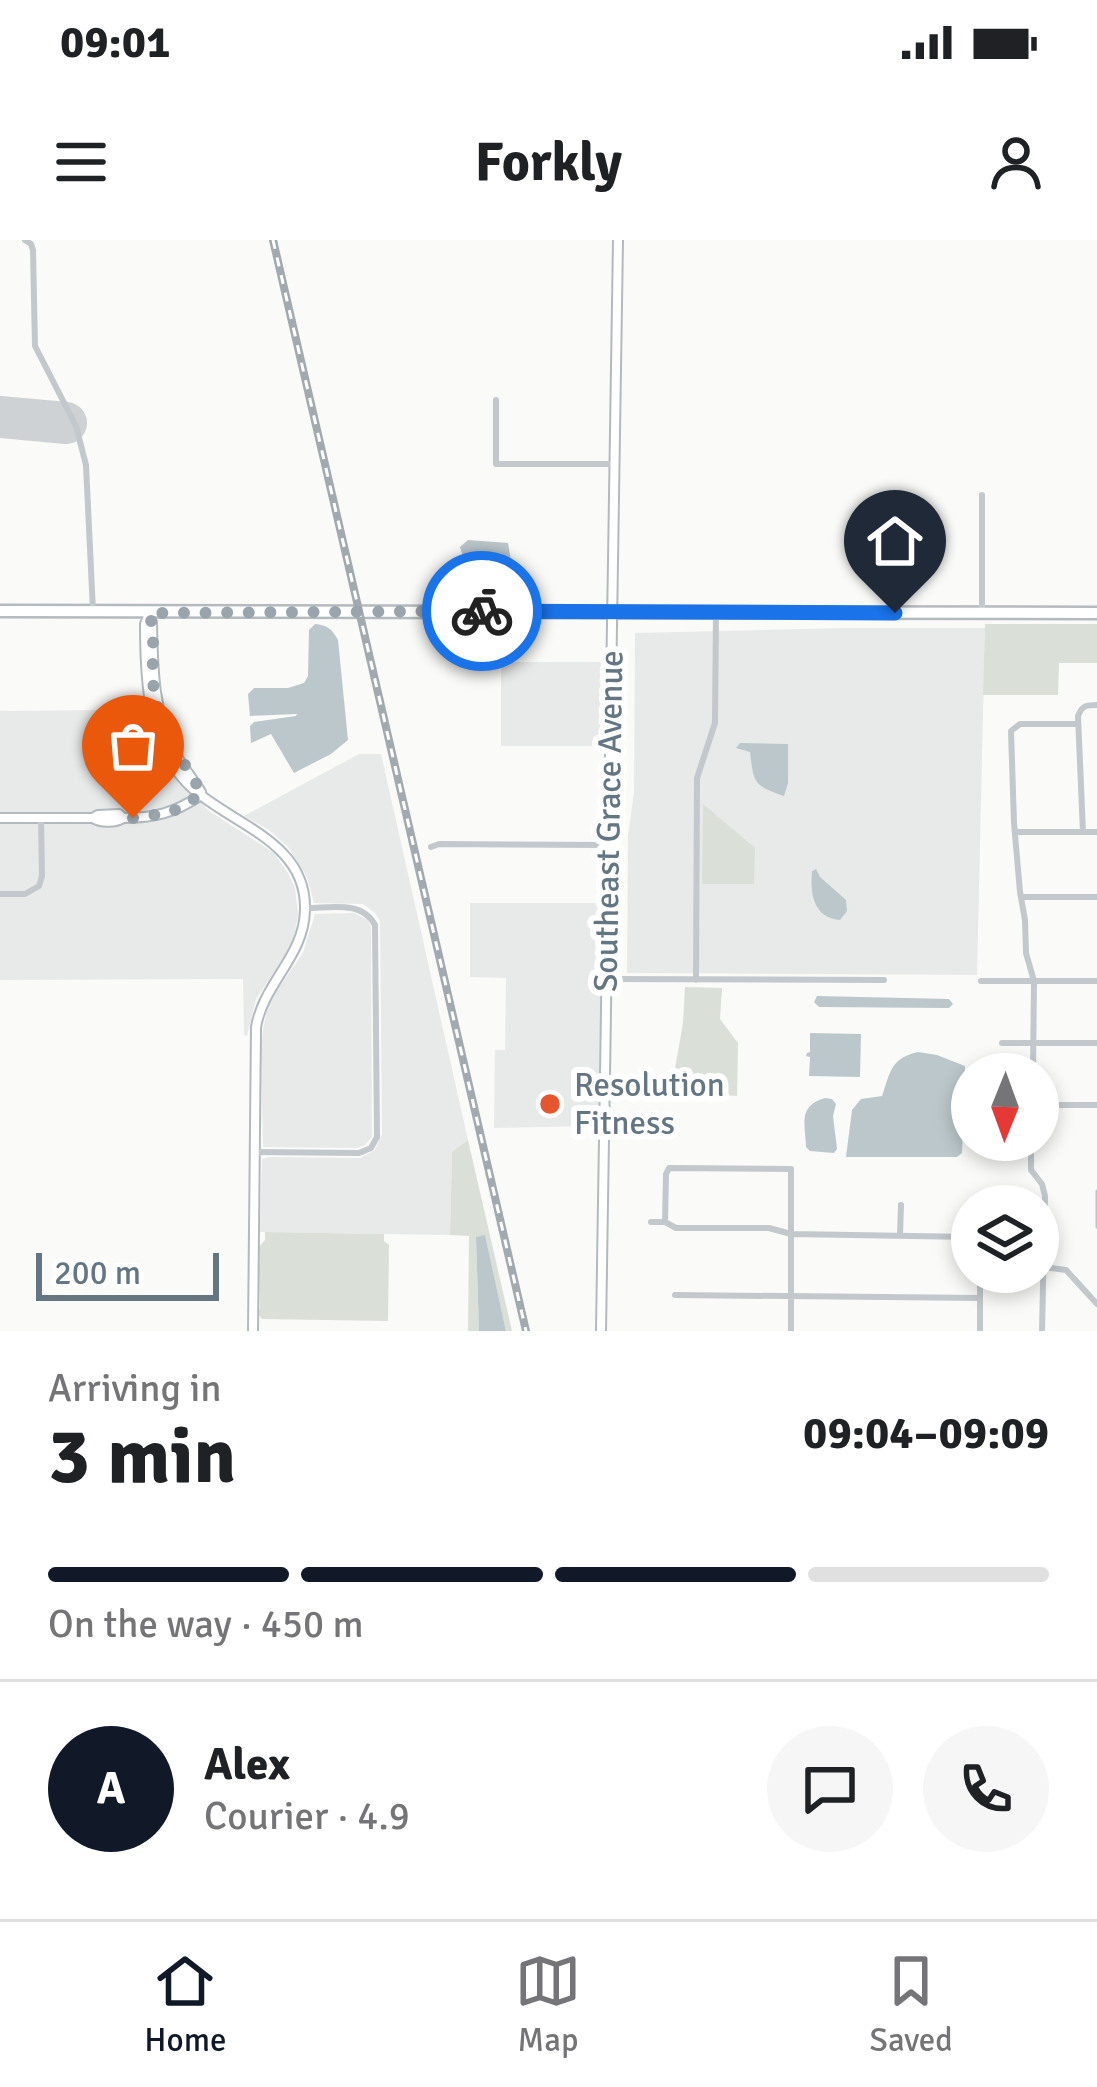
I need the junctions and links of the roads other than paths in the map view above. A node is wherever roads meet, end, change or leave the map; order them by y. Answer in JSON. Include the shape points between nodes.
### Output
{"nodes":[{"id":1,"x":619,"y":240,"type":"edge"},
{"id":2,"x":28,"y":242,"type":"edge"},
{"id":3,"x":496,"y":400,"type":"dead end"},
{"id":4,"x":614,"y":464,"type":"junction"},
{"id":5,"x":982,"y":495,"type":"dead end"},
{"id":6,"x":0,"y":611,"type":"edge"},
{"id":7,"x":93,"y":611,"type":"junction"},
{"id":8,"x":611,"y":612,"type":"junction"},
{"id":9,"x":716,"y":612,"type":"junction"},
{"id":10,"x":149,"y":613,"type":"junction"},
{"id":11,"x":982,"y":613,"type":"junction"},
{"id":12,"x":1097,"y":613,"type":"edge"},
{"id":13,"x":1097,"y":705,"type":"edge"},
{"id":14,"x":1078,"y":724,"type":"junction"},
{"id":15,"x":202,"y":794,"type":"junction"},
{"id":16,"x":0,"y":818,"type":"edge"},
{"id":17,"x":41,"y":818,"type":"junction"},
{"id":18,"x":1016,"y":832,"type":"junction"},
{"id":19,"x":1083,"y":832,"type":"junction"},
{"id":20,"x":1097,"y":832,"type":"edge"},
{"id":21,"x":609,"y":845,"type":"junction"},
{"id":22,"x":431,"y":847,"type":"dead end"},
{"id":23,"x":0,"y":894,"type":"edge"},
{"id":24,"x":1021,"y":897,"type":"junction"},
{"id":25,"x":1097,"y":897,"type":"edge"},
{"id":26,"x":306,"y":908,"type":"junction"},
{"id":27,"x":607,"y":980,"type":"junction"},
{"id":28,"x":696,"y":980,"type":"junction"},
{"id":29,"x":884,"y":980,"type":"dead end"},
{"id":30,"x":981,"y":980,"type":"dead end"},
{"id":31,"x":1097,"y":980,"type":"edge"},
{"id":32,"x":1034,"y":981,"type":"junction"},
{"id":33,"x":1002,"y":1043,"type":"dead end"},
{"id":34,"x":1034,"y":1043,"type":"junction"},
{"id":35,"x":1097,"y":1043,"type":"edge"},
{"id":36,"x":1034,"y":1053,"type":"edge"},
{"id":37,"x":1059,"y":1105,"type":"edge"},
{"id":38,"x":1097,"y":1106,"type":"edge"},
{"id":39,"x":254,"y":1152,"type":"junction"},
{"id":40,"x":901,"y":1205,"type":"dead end"},
{"id":41,"x":651,"y":1222,"type":"dead end"},
{"id":42,"x":665,"y":1222,"type":"junction"},
{"id":43,"x":791,"y":1234,"type":"junction"},
{"id":44,"x":900,"y":1235,"type":"junction"},
{"id":45,"x":951,"y":1236,"type":"edge"},
{"id":46,"x":1059,"y":1269,"type":"edge"},
{"id":47,"x":980,"y":1293,"type":"edge"},
{"id":48,"x":1043,"y":1293,"type":"edge"},
{"id":49,"x":675,"y":1294,"type":"dead end"},
{"id":50,"x":791,"y":1295,"type":"junction"},
{"id":51,"x":980,"y":1298,"type":"junction"},
{"id":52,"x":1097,"y":1304,"type":"edge"},
{"id":53,"x":253,"y":1331,"type":"edge"},
{"id":54,"x":601,"y":1331,"type":"edge"},
{"id":55,"x":790,"y":1331,"type":"edge"},
{"id":56,"x":980,"y":1331,"type":"edge"},
{"id":57,"x":1042,"y":1331,"type":"edge"}],
"edges":[{"from":1,"to":4,"type":"street","name":"Southeast Grace Avenue"},
{"from":2,"to":7,"type":"street","via":[[35,346],[76,426],[86,465]]},
{"from":3,"to":4,"type":"street","via":[[496,464]]},
{"from":4,"to":8,"type":"street","name":"Southeast Grace Avenue"},
{"from":5,"to":11,"type":"street"},
{"from":6,"to":7,"type":"main road"},
{"from":7,"to":10,"type":"main road"},
{"from":8,"to":9,"type":"main road"},
{"from":8,"to":10,"type":"main road"},
{"from":8,"to":21,"type":"street","name":"Southeast Grace Avenue"},
{"from":9,"to":11,"type":"main road"},
{"from":9,"to":28,"type":"street","via":[[716,723],[697,778]]},
{"from":10,"to":15,"type":"street","via":[[152,715],[170,757]]},
{"from":11,"to":12,"type":"main road"},
{"from":13,"to":14,"type":"street","via":[[1081,709]]},
{"from":14,"to":18,"type":"street","via":[[1014,727]]},
{"from":14,"to":19,"type":"street"},
{"from":15,"to":17,"type":"street","via":[[144,818]]},
{"from":15,"to":26,"type":"street","via":[[284,853]]},
{"from":16,"to":17,"type":"street"},
{"from":17,"to":23,"type":"street","via":[[36,889]]},
{"from":18,"to":19,"type":"street"},
{"from":18,"to":24,"type":"street"},
{"from":19,"to":20,"type":"street"},
{"from":21,"to":22,"type":"street"},
{"from":21,"to":27,"type":"street","name":"Southeast Grace Avenue"},
{"from":24,"to":25,"type":"street"},
{"from":24,"to":32,"type":"street"},
{"from":26,"to":39,"type":"street","via":[[297,951],[257,1022]]},
{"from":26,"to":39,"type":"street","via":[[356,908],[375,925],[377,1134],[356,1153]]},
{"from":27,"to":28,"type":"street"},
{"from":27,"to":54,"type":"street","name":"Southeast Grace Avenue"},
{"from":28,"to":29,"type":"street"},
{"from":30,"to":32,"type":"street"},
{"from":31,"to":32,"type":"street"},
{"from":32,"to":34,"type":"street"},
{"from":33,"to":34,"type":"street"},
{"from":34,"to":35,"type":"street"},
{"from":34,"to":36,"type":"street"},
{"from":37,"to":38,"type":"street"},
{"from":39,"to":53,"type":"street"},
{"from":40,"to":44,"type":"street"},
{"from":41,"to":42,"type":"street"},
{"from":42,"to":43,"type":"street"},
{"from":42,"to":43,"type":"street","via":[[669,1168],[791,1169]]},
{"from":43,"to":44,"type":"street"},
{"from":43,"to":50,"type":"street"},
{"from":44,"to":45,"type":"street"},
{"from":46,"to":52,"type":"street"},
{"from":47,"to":51,"type":"street"},
{"from":48,"to":57,"type":"street"},
{"from":49,"to":50,"type":"street"},
{"from":50,"to":51,"type":"street"},
{"from":50,"to":55,"type":"street"},
{"from":51,"to":56,"type":"street"}]}
